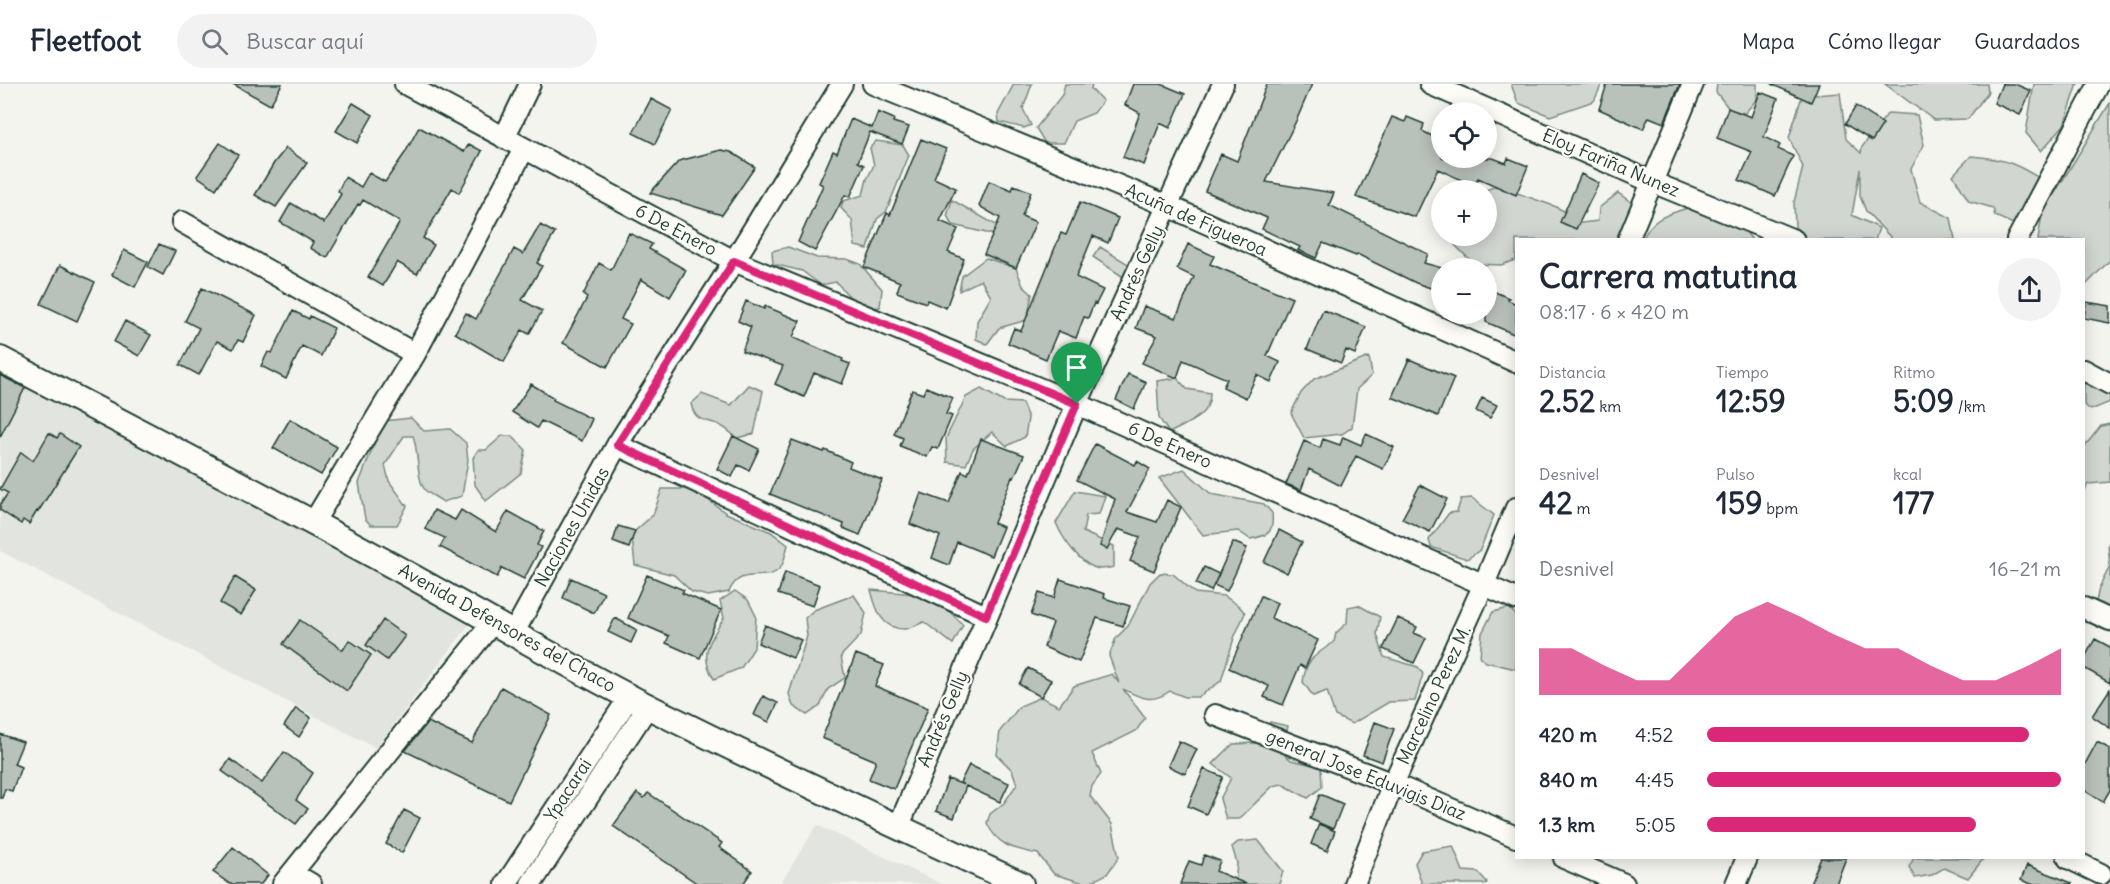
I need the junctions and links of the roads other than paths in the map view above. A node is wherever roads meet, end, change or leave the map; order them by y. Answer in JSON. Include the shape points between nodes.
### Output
{"nodes":[{"id":1,"x":405,"y":84,"type":"edge"},
{"id":2,"x":530,"y":84,"type":"edge"},
{"id":3,"x":842,"y":84,"type":"edge"},
{"id":4,"x":873,"y":84,"type":"edge"},
{"id":5,"x":1223,"y":84,"type":"edge"},
{"id":6,"x":1430,"y":84,"type":"edge"},
{"id":7,"x":1693,"y":84,"type":"edge"},
{"id":8,"x":2098,"y":84,"type":"edge"},
{"id":9,"x":504,"y":138,"type":"junction"},
{"id":10,"x":524,"y":149,"type":"junction"},
{"id":11,"x":1652,"y":182,"type":"junction"},
{"id":12,"x":1168,"y":206,"type":"junction"},
{"id":13,"x":182,"y":222,"type":"dead end"},
{"id":14,"x":1629,"y":238,"type":"edge"},
{"id":15,"x":1789,"y":238,"type":"edge"},
{"id":16,"x":2018,"y":238,"type":"edge"},
{"id":17,"x":734,"y":261,"type":"junction"},
{"id":18,"x":416,"y":354,"type":"junction"},
{"id":19,"x":0,"y":359,"type":"edge"},
{"id":20,"x":1515,"y":362,"type":"edge"},
{"id":21,"x":2085,"y":371,"type":"edge"},
{"id":22,"x":2110,"y":384,"type":"edge"},
{"id":23,"x":1077,"y":404,"type":"junction"},
{"id":24,"x":617,"y":445,"type":"junction"},
{"id":25,"x":1515,"y":510,"type":"edge"},
{"id":26,"x":314,"y":523,"type":"junction"},
{"id":27,"x":1484,"y":584,"type":"junction"},
{"id":28,"x":1515,"y":599,"type":"edge"},
{"id":29,"x":2085,"y":608,"type":"edge"},
{"id":30,"x":986,"y":616,"type":"junction"},
{"id":31,"x":2110,"y":620,"type":"edge"},
{"id":32,"x":503,"y":628,"type":"junction"},
{"id":33,"x":639,"y":701,"type":"junction"},
{"id":34,"x":1215,"y":715,"type":"dead end"},
{"id":35,"x":1393,"y":784,"type":"junction"},
{"id":36,"x":555,"y":810,"type":"junction"},
{"id":37,"x":572,"y":820,"type":"junction"},
{"id":38,"x":898,"y":828,"type":"junction"},
{"id":39,"x":1515,"y":837,"type":"edge"},
{"id":40,"x":1566,"y":859,"type":"edge"},
{"id":41,"x":1747,"y":859,"type":"edge"},
{"id":42,"x":2070,"y":859,"type":"edge"},
{"id":43,"x":2103,"y":872,"type":"edge"},
{"id":44,"x":288,"y":878,"type":"edge"},
{"id":45,"x":311,"y":884,"type":"edge"},
{"id":46,"x":506,"y":884,"type":"edge"},
{"id":47,"x":531,"y":884,"type":"edge"},
{"id":48,"x":1021,"y":884,"type":"edge"},
{"id":49,"x":1354,"y":884,"type":"edge"},
{"id":50,"x":1624,"y":884,"type":"edge"},
{"id":51,"x":1736,"y":884,"type":"edge"}],
"edges":[{"from":1,"to":9,"type":"street","name":"6 De Enero"},
{"from":2,"to":9,"type":"street"},
{"from":3,"to":17,"type":"street","name":"Naciones Unidas"},
{"from":4,"to":12,"type":"street","name":"Acuña de Figueroa"},
{"from":5,"to":12,"type":"street","name":"Andrés Gelly"},
{"from":6,"to":11,"type":"street","name":"Eloy Fariña Nunez"},
{"from":7,"to":11,"type":"street"},
{"from":8,"to":16,"type":"street"},
{"from":9,"to":10,"type":"street","name":"6 De Enero"},
{"from":10,"to":17,"type":"street","name":"6 De Enero"},
{"from":10,"to":18,"type":"street"},
{"from":11,"to":14,"type":"street"},
{"from":11,"to":15,"type":"street","name":"Eloy Fariña Nunez"},
{"from":12,"to":20,"type":"street","name":"Acuña de Figueroa"},
{"from":12,"to":23,"type":"street","name":"Andrés Gelly"},
{"from":13,"to":18,"type":"street"},
{"from":17,"to":23,"type":"street","name":"6 De Enero"},
{"from":17,"to":24,"type":"street","name":"Naciones Unidas"},
{"from":18,"to":26,"type":"street"},
{"from":19,"to":26,"type":"main road","name":"Avenida Defensores del Chaco"},
{"from":21,"to":22,"type":"street"},
{"from":23,"to":27,"type":"street","name":"6 De Enero"},
{"from":23,"to":30,"type":"street","name":"Andrés Gelly"},
{"from":24,"to":30,"type":"street"},
{"from":24,"to":32,"type":"street","name":"Naciones Unidas"},
{"from":25,"to":27,"type":"street","name":"Marcelino Perez M."},
{"from":26,"to":32,"type":"main road","name":"Avenida Defensores del Chaco"},
{"from":27,"to":28,"type":"street","name":"6 De Enero"},
{"from":27,"to":35,"type":"street","name":"Marcelino Perez M."},
{"from":29,"to":31,"type":"street"},
{"from":30,"to":38,"type":"street","name":"Andrés Gelly"},
{"from":32,"to":33,"type":"main road","name":"Avenida Defensores del Chaco"},
{"from":32,"to":44,"type":"street","name":"Naciones Unidas"},
{"from":33,"to":36,"type":"street","name":"Ypacarai"},
{"from":33,"to":37,"type":"street","name":"Ypacarai"},
{"from":33,"to":38,"type":"main road","name":"Avenida Defensores del Chaco"},
{"from":34,"to":35,"type":"street","name":"general Jose Eduvigis Diaz"},
{"from":35,"to":39,"type":"street","name":"general Jose Eduvigis Diaz"},
{"from":35,"to":49,"type":"street","name":"Marcelino Perez M."},
{"from":36,"to":37,"type":"street"},
{"from":36,"to":46,"type":"street","name":"Ypacarai"},
{"from":37,"to":47,"type":"street","name":"Ypacarai"},
{"from":38,"to":48,"type":"main road","name":"Avenida Defensores del Chaco"},
{"from":40,"to":50,"type":"street"},
{"from":41,"to":51,"type":"street"},
{"from":42,"to":43,"type":"street"},
{"from":44,"to":45,"type":"street"}]}
